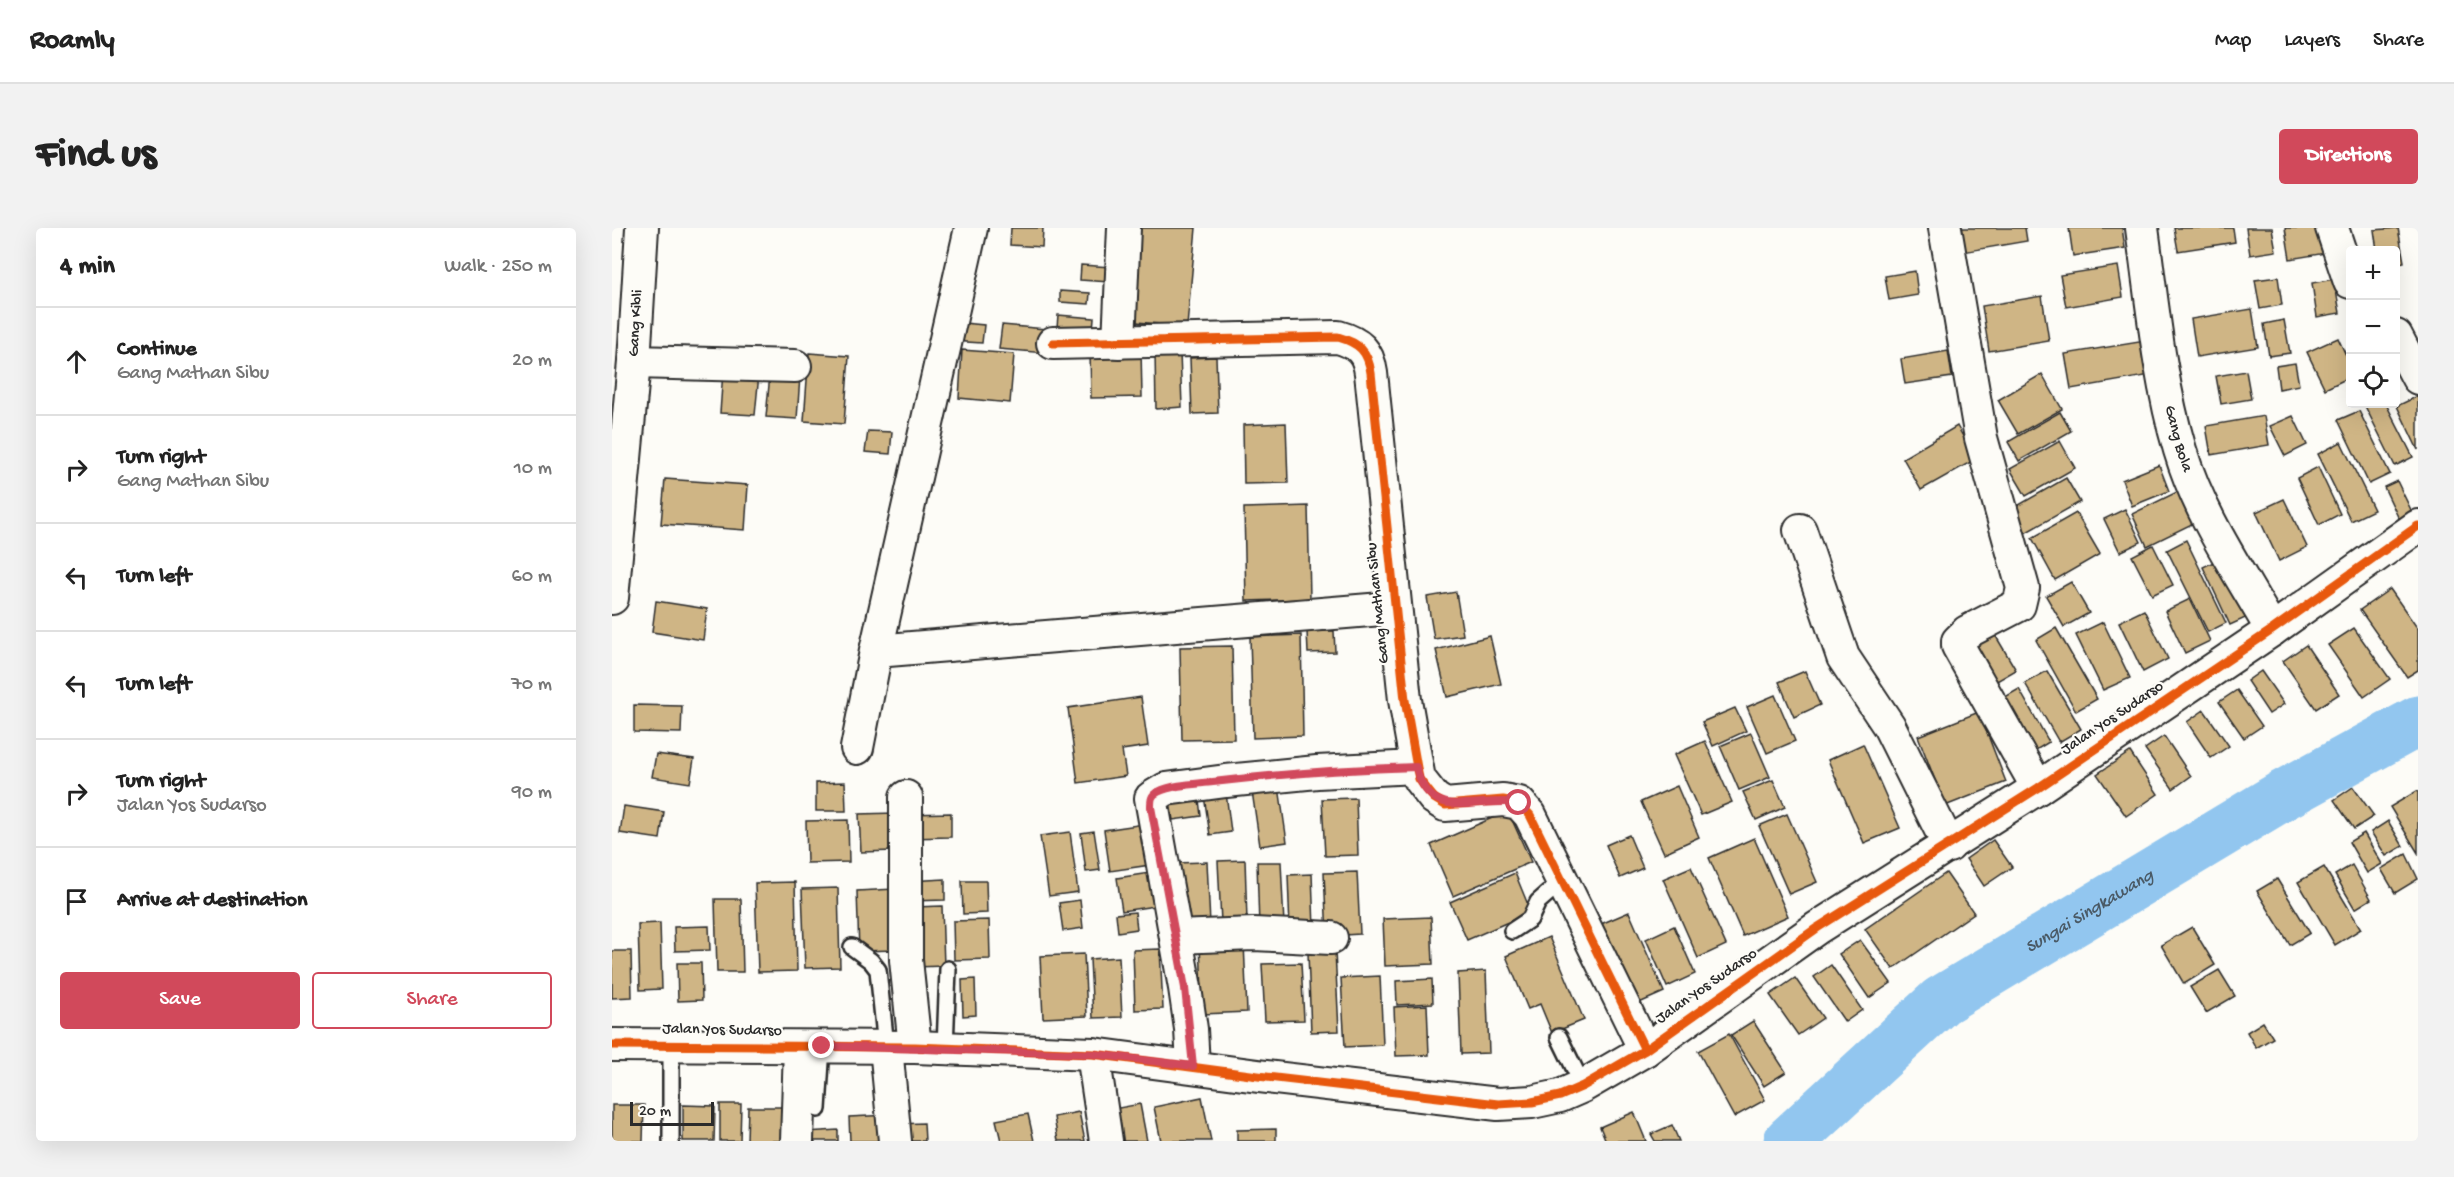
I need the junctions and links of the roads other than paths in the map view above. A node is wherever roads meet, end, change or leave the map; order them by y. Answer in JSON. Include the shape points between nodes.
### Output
{"nodes":[{"id":1,"x":642,"y":228,"type":"edge"},
{"id":2,"x":972,"y":228,"type":"edge"},
{"id":3,"x":1124,"y":228,"type":"edge"},
{"id":4,"x":1945,"y":228,"type":"edge"},
{"id":5,"x":2142,"y":228,"type":"edge"},
{"id":6,"x":2332,"y":228,"type":"edge"},
{"id":7,"x":2346,"y":270,"type":"edge"},
{"id":8,"x":1119,"y":342,"type":"junction"},
{"id":9,"x":1053,"y":343,"type":"dead end"},
{"id":10,"x":2400,"y":344,"type":"edge"},
{"id":11,"x":634,"y":362,"type":"junction"},
{"id":12,"x":795,"y":366,"type":"dead end"},
{"id":13,"x":2418,"y":378,"type":"edge"},
{"id":14,"x":2418,"y":526,"type":"edge"},
{"id":15,"x":1800,"y":530,"type":"dead end"},
{"id":16,"x":612,"y":598,"type":"edge"},
{"id":17,"x":1394,"y":608,"type":"junction"},
{"id":18,"x":2272,"y":630,"type":"junction"},
{"id":19,"x":876,"y":651,"type":"junction"},
{"id":20,"x":857,"y":748,"type":"dead end"},
{"id":21,"x":1416,"y":767,"type":"junction"},
{"id":22,"x":2038,"y":788,"type":"junction"},
{"id":23,"x":906,"y":797,"type":"dead end"},
{"id":24,"x":1949,"y":846,"type":"junction"},
{"id":25,"x":1562,"y":881,"type":"junction"},
{"id":26,"x":1512,"y":931,"type":"dead end"},
{"id":27,"x":1176,"y":937,"type":"junction"},
{"id":28,"x":1331,"y":938,"type":"dead end"},
{"id":29,"x":852,"y":947,"type":"dead end"},
{"id":30,"x":948,"y":969,"type":"dead end"},
{"id":31,"x":1559,"y":1037,"type":"dead end"},
{"id":32,"x":612,"y":1045,"type":"edge"},
{"id":33,"x":671,"y":1045,"type":"junction"},
{"id":34,"x":811,"y":1046,"type":"junction"},
{"id":35,"x":915,"y":1047,"type":"junction"},
{"id":36,"x":1645,"y":1050,"type":"junction"},
{"id":37,"x":1093,"y":1054,"type":"junction"},
{"id":38,"x":1193,"y":1066,"type":"junction"},
{"id":39,"x":1583,"y":1086,"type":"junction"},
{"id":40,"x":818,"y":1109,"type":"dead end"},
{"id":41,"x":671,"y":1141,"type":"edge"},
{"id":42,"x":797,"y":1141,"type":"edge"},
{"id":43,"x":896,"y":1141,"type":"edge"},
{"id":44,"x":1106,"y":1141,"type":"edge"}],
"edges":[{"from":1,"to":11,"type":"street","name":"Gang Kibli"},
{"from":2,"to":19,"type":"street"},
{"from":3,"to":8,"type":"street"},
{"from":4,"to":22,"type":"street","via":[[1981,438],[2024,588],[2019,604],[1962,636],[1958,646]]},
{"from":5,"to":18,"type":"street","name":"Gang Bola","via":[[2169,411],[2181,452],[2223,545]]},
{"from":6,"to":7,"type":"street"},
{"from":8,"to":9,"type":"street","name":"Gang Mathan Sibu"},
{"from":8,"to":17,"type":"street","name":"Gang Mathan Sibu","via":[[1338,337],[1354,341],[1363,349],[1371,373]]},
{"from":10,"to":13,"type":"street"},
{"from":11,"to":12,"type":"street"},
{"from":11,"to":16,"type":"street","name":"Gang Kibli"},
{"from":14,"to":18,"type":"street","name":"Jalan Yos Sudarso"},
{"from":15,"to":24,"type":"street","via":[[1843,657],[1889,726]]},
{"from":17,"to":19,"type":"street"},
{"from":17,"to":21,"type":"street","name":"Gang Mathan Sibu"},
{"from":18,"to":22,"type":"street","name":"Jalan Yos Sudarso"},
{"from":19,"to":20,"type":"street"},
{"from":21,"to":25,"type":"street","name":"Gang Mathan Sibu","via":[[1419,780],[1445,805],[1503,800],[1519,803],[1530,815]]},
{"from":21,"to":27,"type":"street","via":[[1237,780],[1166,789],[1155,794],[1151,798],[1152,814]]},
{"from":22,"to":24,"type":"street","name":"Jalan Yos Sudarso"},
{"from":23,"to":35,"type":"street","via":[[906,960]]},
{"from":24,"to":36,"type":"street","name":"Jalan Yos Sudarso","via":[[1817,928]]},
{"from":25,"to":26,"type":"lane","via":[[1538,902],[1530,919]]},
{"from":25,"to":36,"type":"street","name":"Gang Mathan Sibu"},
{"from":27,"to":28,"type":"street","via":[[1254,934]]},
{"from":27,"to":38,"type":"street"},
{"from":29,"to":35,"type":"lane","via":[[878,970]]},
{"from":30,"to":35,"type":"lane"},
{"from":31,"to":39,"type":"lane"},
{"from":32,"to":33,"type":"street","name":"Jalan Yos Sudarso"},
{"from":33,"to":34,"type":"street","name":"Jalan Yos Sudarso"},
{"from":33,"to":41,"type":"lane"},
{"from":34,"to":35,"type":"street","name":"Jalan Yos Sudarso"},
{"from":34,"to":40,"type":"lane"},
{"from":34,"to":42,"type":"street"},
{"from":35,"to":37,"type":"street","name":"Jalan Yos Sudarso"},
{"from":35,"to":43,"type":"street"},
{"from":36,"to":39,"type":"street","name":"Jalan Yos Sudarso"},
{"from":37,"to":38,"type":"street","name":"Jalan Yos Sudarso"},
{"from":37,"to":44,"type":"street"},
{"from":38,"to":39,"type":"street","name":"Jalan Yos Sudarso","via":[[1498,1104],[1532,1102]]}]}
